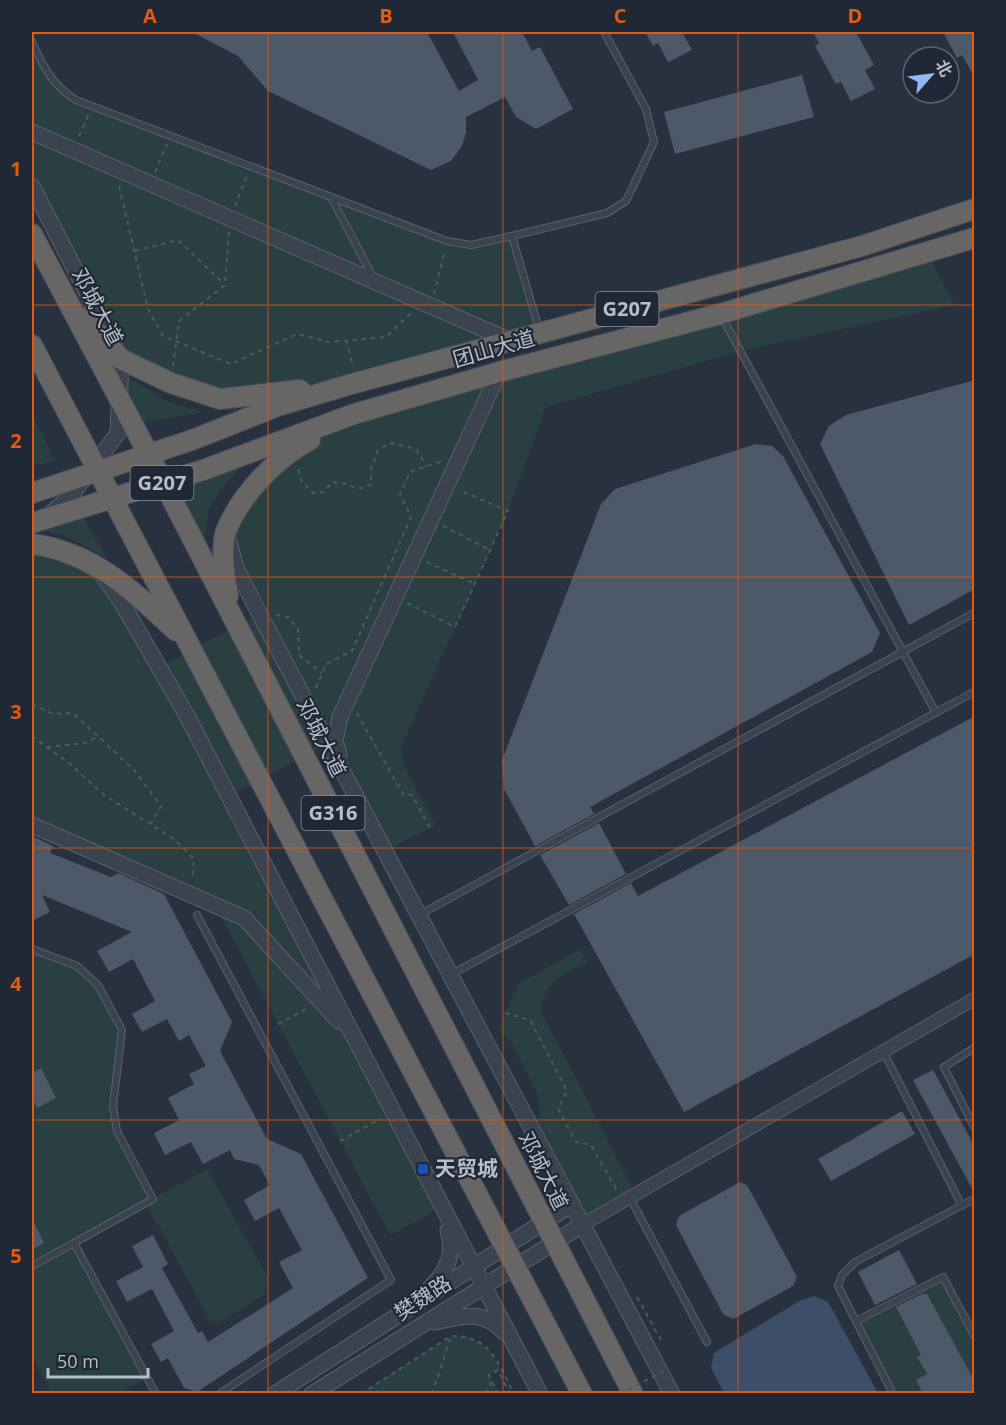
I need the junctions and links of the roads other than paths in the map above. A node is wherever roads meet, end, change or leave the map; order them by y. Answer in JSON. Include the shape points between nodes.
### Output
{"nodes":[{"id":1,"x":604,"y":32,"type":"edge"},
{"id":2,"x":32,"y":42,"type":"edge"},
{"id":3,"x":32,"y":132,"type":"edge"},
{"id":4,"x":32,"y":186,"type":"edge"},
{"id":5,"x":331,"y":197,"type":"junction"},
{"id":6,"x":975,"y":209,"type":"edge"},
{"id":7,"x":32,"y":234,"type":"edge"},
{"id":8,"x":512,"y":236,"type":"junction"},
{"id":9,"x":975,"y":238,"type":"edge"},
{"id":10,"x":376,"y":282,"type":"junction"},
{"id":11,"x":64,"y":295,"type":"junction"},
{"id":12,"x":720,"y":314,"type":"junction"},
{"id":13,"x":540,"y":333,"type":"junction"},
{"id":14,"x":511,"y":340,"type":"junction"},
{"id":15,"x":32,"y":345,"type":"edge"},
{"id":16,"x":121,"y":359,"type":"junction"},
{"id":17,"x":499,"y":372,"type":"junction"},
{"id":18,"x":353,"y":383,"type":"junction"},
{"id":19,"x":364,"y":412,"type":"junction"},
{"id":20,"x":148,"y":455,"type":"junction"},
{"id":21,"x":98,"y":471,"type":"junction"},
{"id":22,"x":163,"y":483,"type":"junction"},
{"id":23,"x":32,"y":493,"type":"edge"},
{"id":24,"x":112,"y":498,"type":"junction"},
{"id":25,"x":32,"y":523,"type":"edge"},
{"id":26,"x":32,"y":532,"type":"edge"},
{"id":27,"x":225,"y":532,"type":"junction"},
{"id":28,"x":32,"y":544,"type":"edge"},
{"id":29,"x":96,"y":566,"type":"junction"},
{"id":30,"x":975,"y":613,"type":"edge"},
{"id":31,"x":233,"y":620,"type":"junction"},
{"id":32,"x":187,"y":641,"type":"junction"},
{"id":33,"x":903,"y":652,"type":"junction"},
{"id":34,"x":975,"y":692,"type":"edge"},
{"id":35,"x":936,"y":714,"type":"junction"},
{"id":36,"x":350,"y":785,"type":"junction"},
{"id":37,"x":32,"y":825,"type":"edge"},
{"id":38,"x":196,"y":915,"type":"dead end"},
{"id":39,"x":419,"y":915,"type":"junction"},
{"id":40,"x":32,"y":949,"type":"edge"},
{"id":41,"x":450,"y":975,"type":"junction"},
{"id":42,"x":975,"y":999,"type":"edge"},
{"id":43,"x":353,"y":1036,"type":"junction"},
{"id":44,"x":975,"y":1048,"type":"edge"},
{"id":45,"x":883,"y":1052,"type":"junction"},
{"id":46,"x":975,"y":1127,"type":"edge"},
{"id":47,"x":437,"y":1196,"type":"junction"},
{"id":48,"x":627,"y":1199,"type":"junction"},
{"id":49,"x":975,"y":1199,"type":"edge"},
{"id":50,"x":572,"y":1204,"type":"junction"},
{"id":51,"x":962,"y":1206,"type":"junction"},
{"id":52,"x":543,"y":1222,"type":"junction"},
{"id":53,"x":582,"y":1225,"type":"junction"},
{"id":54,"x":553,"y":1242,"type":"junction"},
{"id":55,"x":74,"y":1243,"type":"junction"},
{"id":56,"x":505,"y":1246,"type":"junction"},
{"id":57,"x":474,"y":1265,"type":"junction"},
{"id":58,"x":32,"y":1266,"type":"edge"},
{"id":59,"x":516,"y":1267,"type":"junction"},
{"id":60,"x":484,"y":1286,"type":"junction"},
{"id":61,"x":414,"y":1303,"type":"junction"},
{"id":62,"x":856,"y":1321,"type":"junction"},
{"id":63,"x":423,"y":1324,"type":"junction"},
{"id":64,"x":975,"y":1335,"type":"edge"},
{"id":65,"x":707,"y":1342,"type":"dead end"},
{"id":66,"x":514,"y":1343,"type":"junction"},
{"id":67,"x":156,"y":1394,"type":"edge"},
{"id":68,"x":219,"y":1394,"type":"edge"},
{"id":69,"x":276,"y":1394,"type":"edge"},
{"id":70,"x":312,"y":1394,"type":"edge"},
{"id":71,"x":540,"y":1394,"type":"edge"},
{"id":72,"x":582,"y":1394,"type":"edge"},
{"id":73,"x":633,"y":1394,"type":"edge"},
{"id":74,"x":672,"y":1394,"type":"edge"},
{"id":75,"x":893,"y":1394,"type":"edge"}],
"edges":[{"from":1,"to":8,"type":"lane","via":[[646,109],[654,142],[626,201],[607,213]]},
{"from":2,"to":5,"type":"lane","via":[[48,75],[61,90],[92,106]]},
{"from":3,"to":10,"type":"street"},
{"from":4,"to":16,"type":"street"},
{"from":5,"to":8,"type":"lane","via":[[447,241],[471,245]]},
{"from":5,"to":10,"type":"lane"},
{"from":6,"to":13,"type":"highway","name":"团山大道","number":"G207","via":[[862,246]]},
{"from":7,"to":11,"type":"highway","name":"邓城大道","number":"G316"},
{"from":8,"to":13,"type":"lane"},
{"from":9,"to":12,"type":"highway","name":"团山大道","number":"G207"},
{"from":10,"to":14,"type":"street"},
{"from":11,"to":16,"type":"highway"},
{"from":11,"to":20,"type":"highway","name":"邓城大道","number":"G316"},
{"from":12,"to":17,"type":"highway","name":"团山大道","number":"G207"},
{"from":12,"to":33,"type":"lane"},
{"from":13,"to":14,"type":"highway","name":"团山大道","number":"G207"},
{"from":14,"to":18,"type":"highway","name":"团山大道","number":"G207"},
{"from":15,"to":21,"type":"highway","number":"G316"},
{"from":16,"to":18,"type":"highway","via":[[171,383],[220,399]]},
{"from":16,"to":26,"type":"street","via":[[118,433],[70,497]]},
{"from":17,"to":19,"type":"highway","name":"团山大道","number":"G207"},
{"from":17,"to":36,"type":"street","via":[[340,717],[335,741]]},
{"from":18,"to":20,"type":"highway","name":"团山大道","number":"G207","via":[[278,406]]},
{"from":19,"to":22,"type":"highway","name":"团山大道","number":"G207"},
{"from":19,"to":27,"type":"highway","via":[[293,448],[255,483]]},
{"from":20,"to":21,"type":"highway","name":"团山大道","number":"G207"},
{"from":20,"to":22,"type":"highway","name":"邓城大道","number":"G316"},
{"from":21,"to":23,"type":"highway","number":"G207"},
{"from":21,"to":24,"type":"highway","number":"G316"},
{"from":22,"to":24,"type":"highway","name":"团山大道","number":"G207"},
{"from":22,"to":31,"type":"highway","name":"邓城大道","number":"G316"},
{"from":24,"to":25,"type":"highway","name":"团山大道","number":"G207"},
{"from":24,"to":32,"type":"highway","number":"G316"},
{"from":27,"to":31,"type":"highway","via":[[224,575]]},
{"from":27,"to":36,"type":"street","via":[[236,568]]},
{"from":28,"to":29,"type":"highway","via":[[58,548]]},
{"from":29,"to":32,"type":"highway","via":[[135,592]]},
{"from":29,"to":43,"type":"street","via":[[186,714]]},
{"from":30,"to":33,"type":"lane"},
{"from":31,"to":52,"type":"highway","name":"邓城大道","number":"G316"},
{"from":32,"to":56,"type":"highway","number":"G316"},
{"from":33,"to":35,"type":"lane"},
{"from":33,"to":39,"type":"lane"},
{"from":34,"to":35,"type":"lane"},
{"from":35,"to":41,"type":"lane"},
{"from":36,"to":39,"type":"street"},
{"from":37,"to":43,"type":"street","via":[[244,918]]},
{"from":38,"to":68,"type":"lane","via":[[391,1280]]},
{"from":39,"to":41,"type":"street"},
{"from":40,"to":55,"type":"lane","via":[[78,966],[98,985],[122,1030],[113,1106],[117,1131],[153,1199]]},
{"from":41,"to":50,"type":"street"},
{"from":42,"to":45,"type":"street"},
{"from":43,"to":47,"type":"street"},
{"from":44,"to":46,"type":"lane","via":[[944,1067]]},
{"from":45,"to":48,"type":"street"},
{"from":45,"to":51,"type":"lane"},
{"from":47,"to":57,"type":"street"},
{"from":47,"to":61,"type":"street","via":[[453,1246],[451,1259],[435,1283]]},
{"from":48,"to":53,"type":"street"},
{"from":48,"to":65,"type":"lane"},
{"from":49,"to":51,"type":"lane"},
{"from":50,"to":52,"type":"street","name":"樊魏路"},
{"from":50,"to":53,"type":"street"},
{"from":51,"to":62,"type":"lane","via":[[855,1262],[842,1275],[838,1286]]},
{"from":52,"to":54,"type":"highway","name":"邓城大道","number":"G316"},
{"from":52,"to":56,"type":"street","name":"樊魏路"},
{"from":53,"to":54,"type":"street","name":"樊魏路"},
{"from":53,"to":74,"type":"street"},
{"from":54,"to":59,"type":"street","name":"樊魏路"},
{"from":54,"to":73,"type":"highway","name":"邓城大道","number":"G316"},
{"from":55,"to":58,"type":"lane"},
{"from":55,"to":67,"type":"lane"},
{"from":56,"to":57,"type":"street","name":"樊魏路"},
{"from":56,"to":59,"type":"highway","number":"G316"},
{"from":57,"to":60,"type":"street"},
{"from":57,"to":61,"type":"street","name":"樊魏路"},
{"from":59,"to":60,"type":"street","name":"樊魏路"},
{"from":59,"to":72,"type":"highway","number":"G316"},
{"from":60,"to":63,"type":"street","name":"樊魏路"},
{"from":60,"to":66,"type":"street"},
{"from":61,"to":69,"type":"street","name":"樊魏路"},
{"from":62,"to":64,"type":"lane","via":[[943,1277]]},
{"from":62,"to":75,"type":"lane"},
{"from":63,"to":66,"type":"street","via":[[467,1315],[493,1320]]},
{"from":63,"to":70,"type":"street","name":"樊魏路"},
{"from":66,"to":71,"type":"street"}]}
